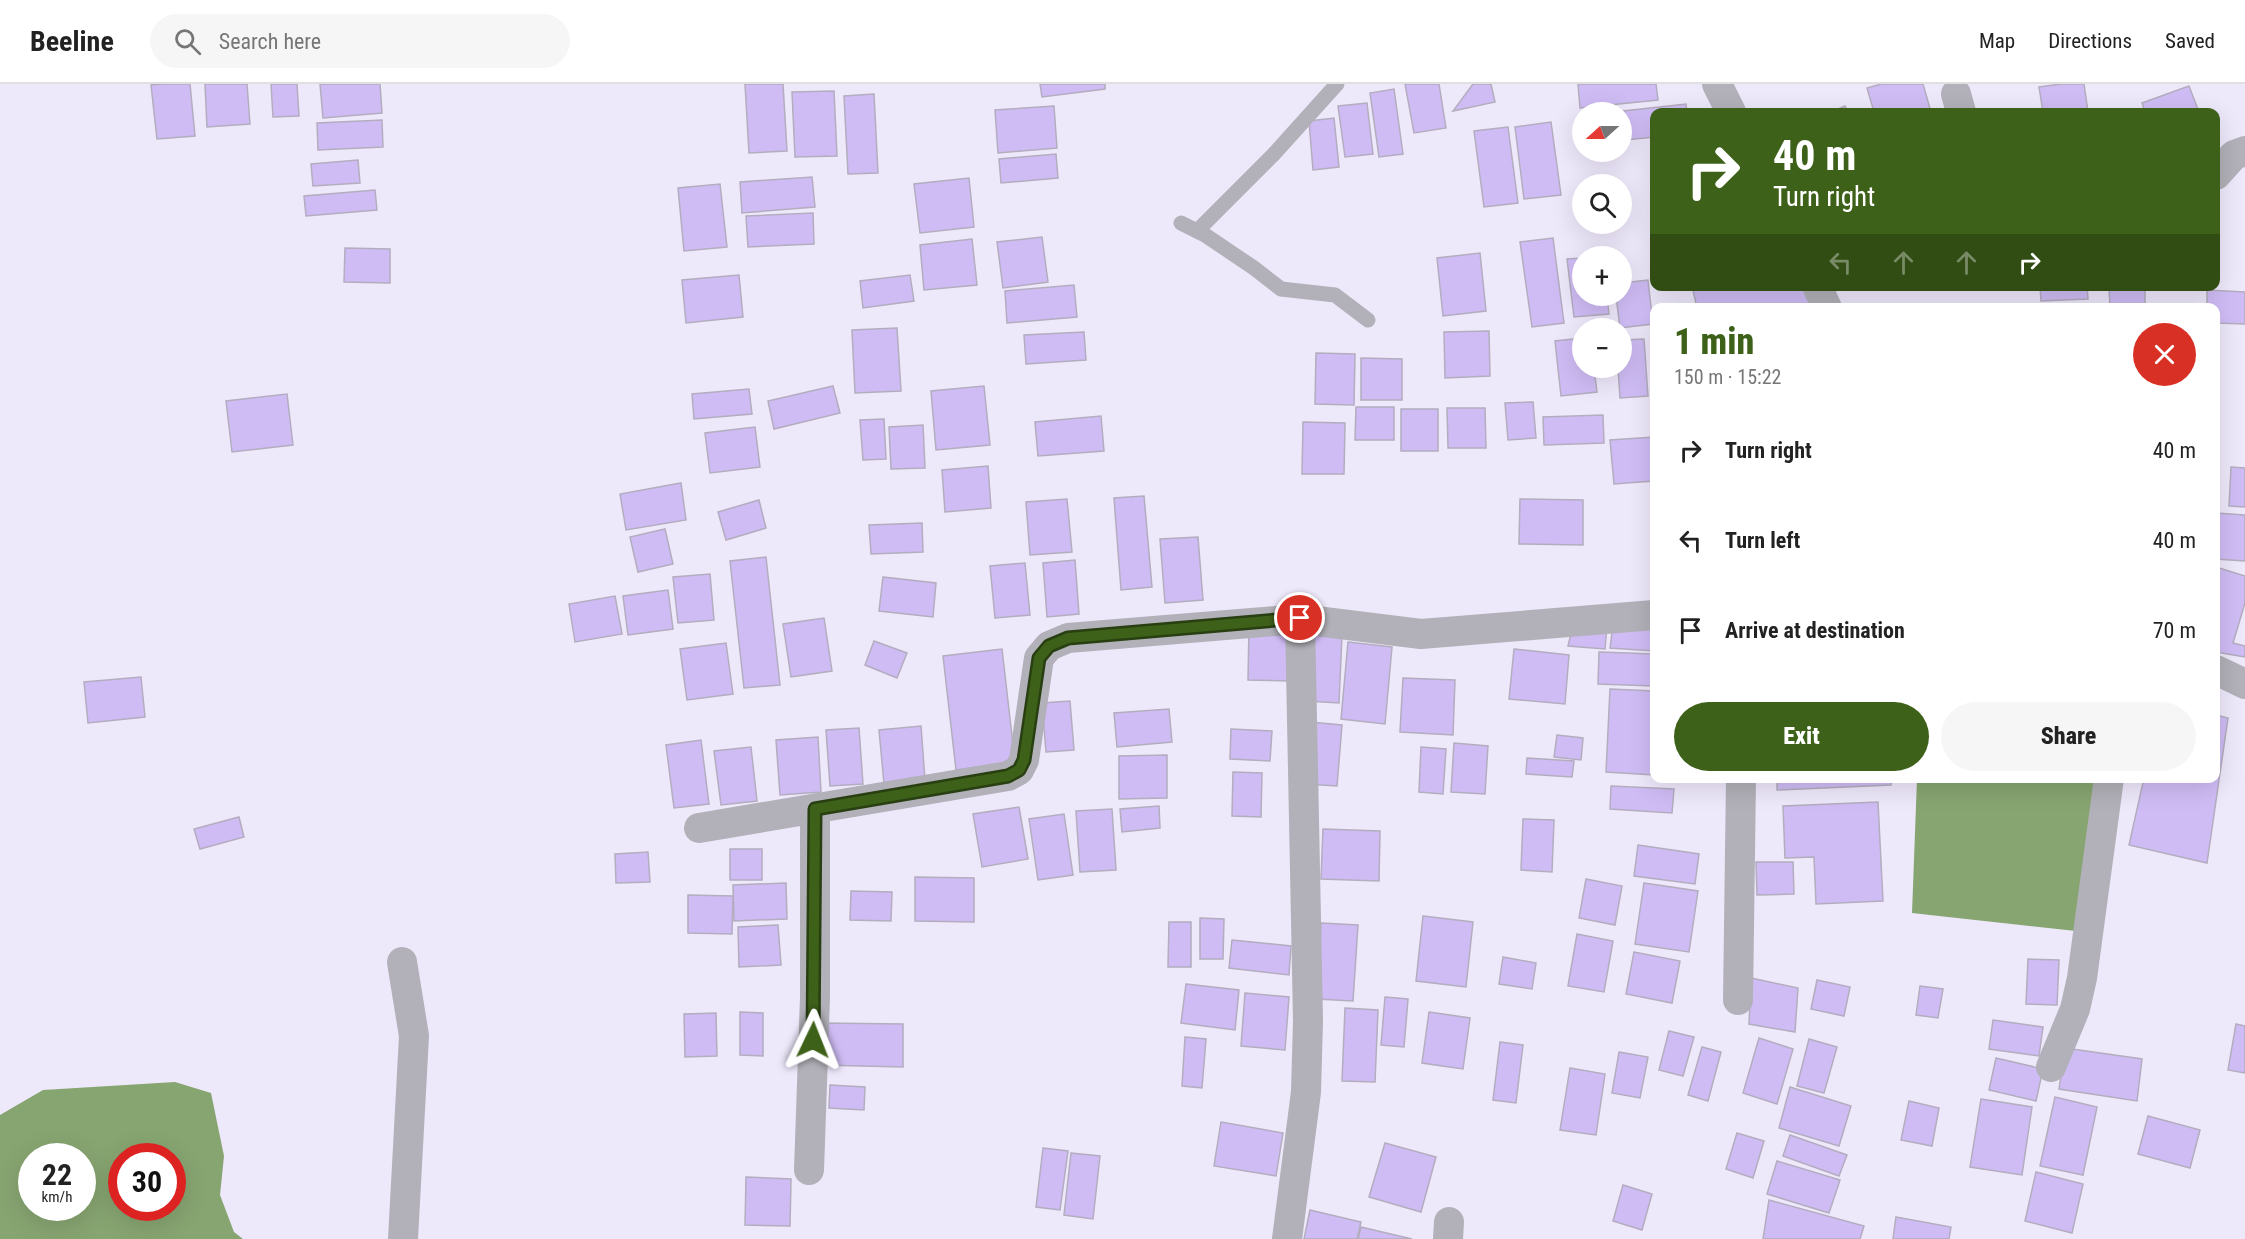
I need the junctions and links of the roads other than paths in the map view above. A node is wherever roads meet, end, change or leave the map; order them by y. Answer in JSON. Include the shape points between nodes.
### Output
{"nodes":[{"id":1,"x":1337,"y":84,"type":"edge"},
{"id":2,"x":1717,"y":84,"type":"edge"},
{"id":3,"x":1729,"y":108,"type":"edge"},
{"id":4,"x":2245,"y":151,"type":"edge"},
{"id":5,"x":2220,"y":171,"type":"edge"},
{"id":6,"x":1180,"y":223,"type":"dead end"},
{"id":7,"x":1197,"y":231,"type":"junction"},
{"id":8,"x":1368,"y":320,"type":"dead end"},
{"id":9,"x":1650,"y":615,"type":"edge"},
{"id":10,"x":1300,"y":618,"type":"junction"},
{"id":11,"x":2220,"y":672,"type":"edge"},
{"id":12,"x":2245,"y":684,"type":"edge"},
{"id":13,"x":1741,"y":783,"type":"edge"},
{"id":14,"x":2108,"y":783,"type":"edge"},
{"id":15,"x":815,"y":809,"type":"junction"},
{"id":16,"x":699,"y":828,"type":"dead end"},
{"id":17,"x":402,"y":962,"type":"dead end"},
{"id":18,"x":1738,"y":1000,"type":"dead end"},
{"id":19,"x":2050,"y":1067,"type":"dead end"},
{"id":20,"x":809,"y":1170,"type":"dead end"},
{"id":21,"x":403,"y":1239,"type":"edge"},
{"id":22,"x":1287,"y":1239,"type":"edge"}],
"edges":[{"from":1,"to":7,"type":"lane"},
{"from":2,"to":3,"type":"street"},
{"from":4,"to":5,"type":"street","via":[[2234,155]]},
{"from":6,"to":7,"type":"lane"},
{"from":7,"to":8,"type":"lane","via":[[1281,289],[1335,295]]},
{"from":9,"to":10,"type":"street","via":[[1421,634]]},
{"from":10,"to":15,"type":"street","via":[[1068,638],[1049,646],[1039,658],[1024,760],[1019,770],[1008,776]]},
{"from":10,"to":22,"type":"street","via":[[1308,1021],[1306,1092]]},
{"from":11,"to":12,"type":"street"},
{"from":13,"to":18,"type":"street"},
{"from":14,"to":19,"type":"street","via":[[2082,978],[2075,1009]]},
{"from":15,"to":16,"type":"street"},
{"from":15,"to":20,"type":"street","via":[[815,997]]},
{"from":17,"to":21,"type":"street","via":[[414,1036]]}]}
